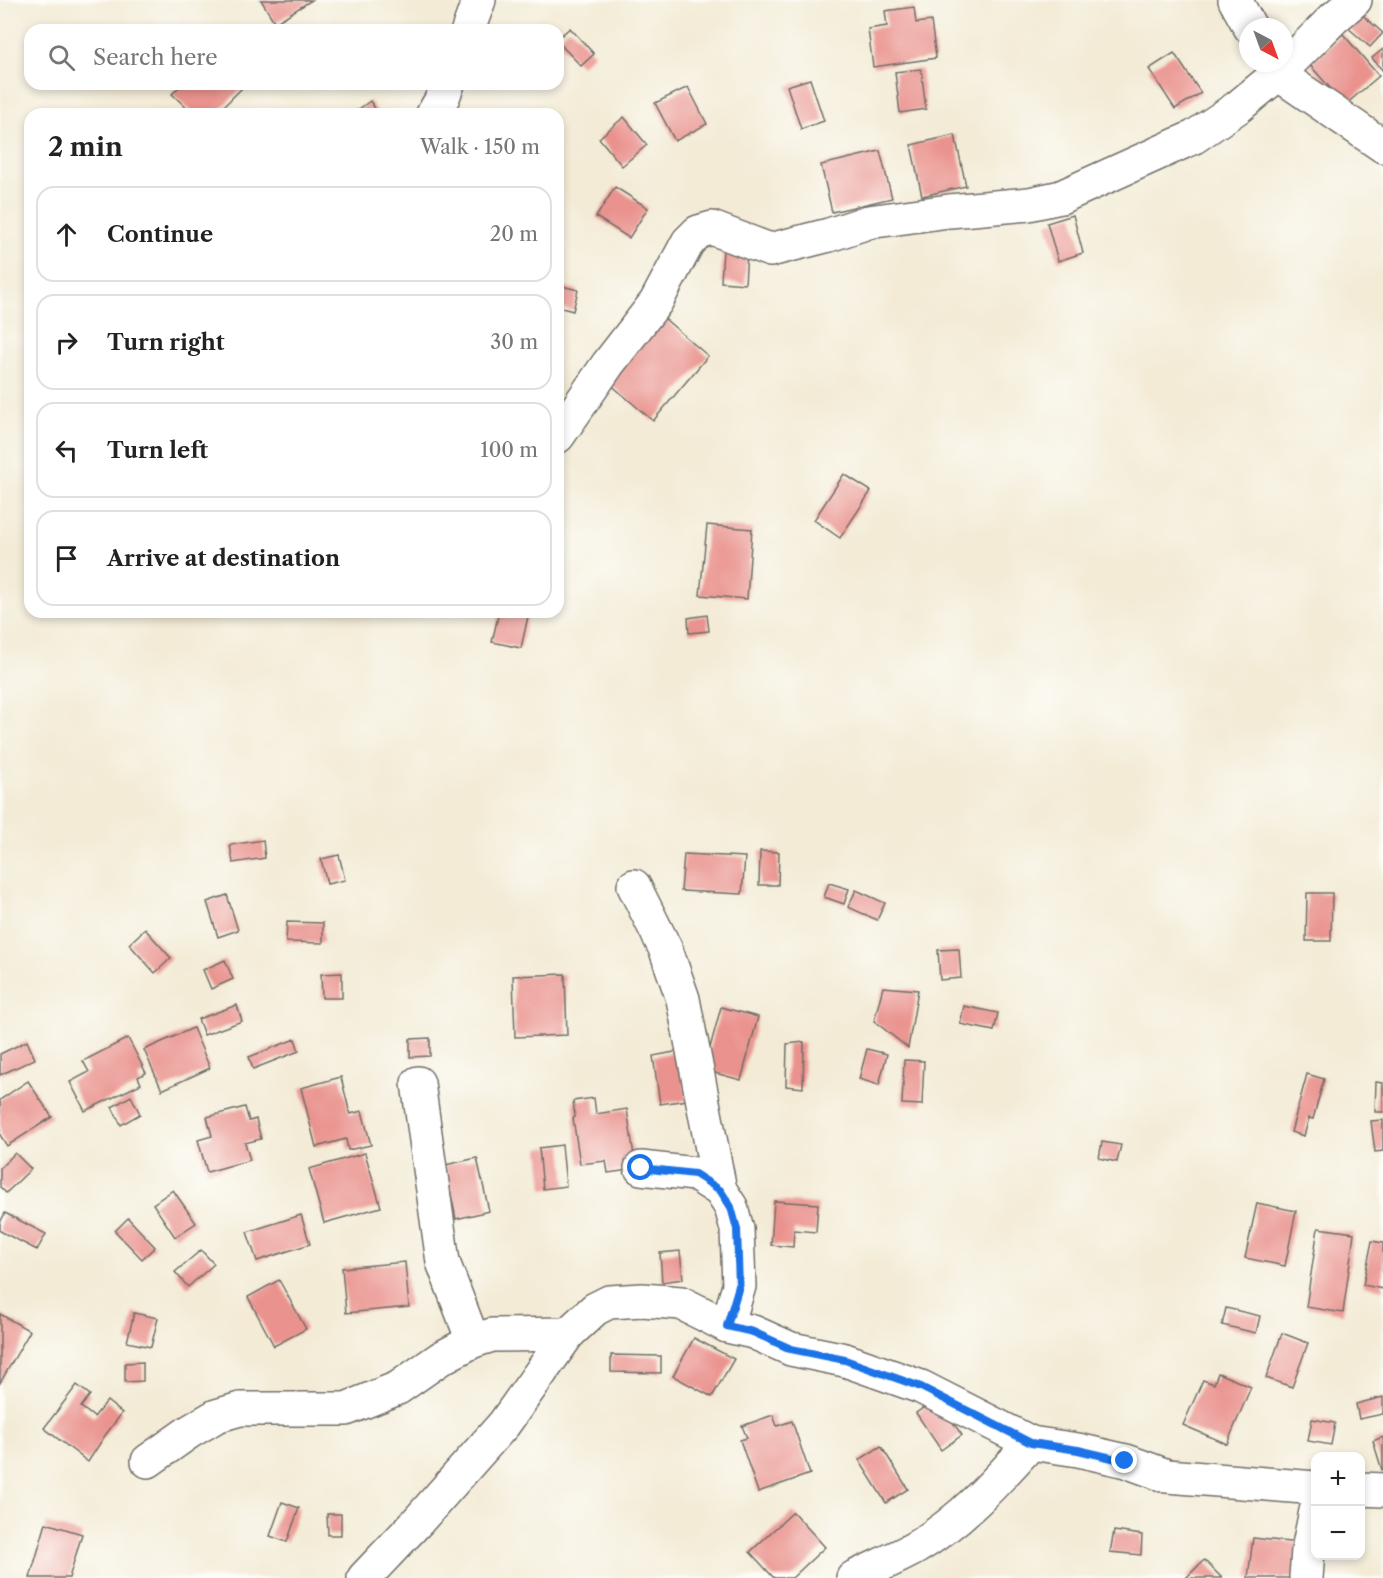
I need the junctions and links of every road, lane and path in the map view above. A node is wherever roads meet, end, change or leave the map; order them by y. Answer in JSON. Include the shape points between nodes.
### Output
{"nodes":[{"id":1,"x":479,"y":0,"type":"edge"},
{"id":2,"x":1235,"y":0,"type":"edge"},
{"id":3,"x":1355,"y":0,"type":"edge"},
{"id":4,"x":1245,"y":18,"type":"edge"},
{"id":5,"x":470,"y":24,"type":"edge"},
{"id":6,"x":1293,"y":53,"type":"edge"},
{"id":7,"x":1272,"y":72,"type":"edge"},
{"id":8,"x":1279,"y":72,"type":"edge"},
{"id":9,"x":446,"y":90,"type":"edge"},
{"id":10,"x":437,"y":108,"type":"edge"},
{"id":11,"x":1383,"y":146,"type":"edge"},
{"id":12,"x":564,"y":427,"type":"edge"},
{"id":13,"x":634,"y":885,"type":"dead end"},
{"id":14,"x":418,"y":1083,"type":"dead end"},
{"id":15,"x":641,"y":1168,"type":"dead end"},
{"id":16,"x":720,"y":1190,"type":"junction"},
{"id":17,"x":727,"y":1326,"type":"junction"},
{"id":18,"x":568,"y":1334,"type":"junction"},
{"id":19,"x":473,"y":1341,"type":"junction"},
{"id":20,"x":1031,"y":1443,"type":"junction"},
{"id":21,"x":148,"y":1461,"type":"dead end"},
{"id":22,"x":1311,"y":1488,"type":"edge"},
{"id":23,"x":1365,"y":1489,"type":"edge"},
{"id":24,"x":1383,"y":1490,"type":"edge"},
{"id":25,"x":1311,"y":1535,"type":"edge"},
{"id":26,"x":364,"y":1578,"type":"edge"},
{"id":27,"x":853,"y":1578,"type":"edge"},
{"id":28,"x":1306,"y":1578,"type":"edge"}],
"edges":[{"from":1,"to":5,"type":"street"},
{"from":2,"to":4,"type":"street"},
{"from":3,"to":6,"type":"street"},
{"from":7,"to":12,"type":"street","via":[[1238,107],[1194,137],[1061,197],[868,222],[770,250],[712,228],[698,232],[688,242],[656,302]]},
{"from":8,"to":11,"type":"street"},
{"from":9,"to":10,"type":"street"},
{"from":13,"to":16,"type":"street","via":[[666,951],[682,999]]},
{"from":14,"to":19,"type":"street","via":[[443,1262]]},
{"from":15,"to":16,"type":"street","via":[[695,1174]]},
{"from":16,"to":17,"type":"street","via":[[731,1207],[737,1229],[739,1286]]},
{"from":17,"to":18,"type":"street","via":[[681,1303],[642,1300],[609,1302]]},
{"from":17,"to":20,"type":"street","via":[[921,1387]]},
{"from":18,"to":19,"type":"street","via":[[492,1335]]},
{"from":18,"to":26,"type":"street","via":[[504,1424]]},
{"from":19,"to":21,"type":"street","via":[[398,1388],[346,1409],[240,1409],[216,1416]]},
{"from":20,"to":22,"type":"street","via":[[1125,1461],[1167,1476]]},
{"from":20,"to":27,"type":"street","via":[[961,1515],[916,1547]]},
{"from":23,"to":24,"type":"street"},
{"from":25,"to":28,"type":"street"}]}
